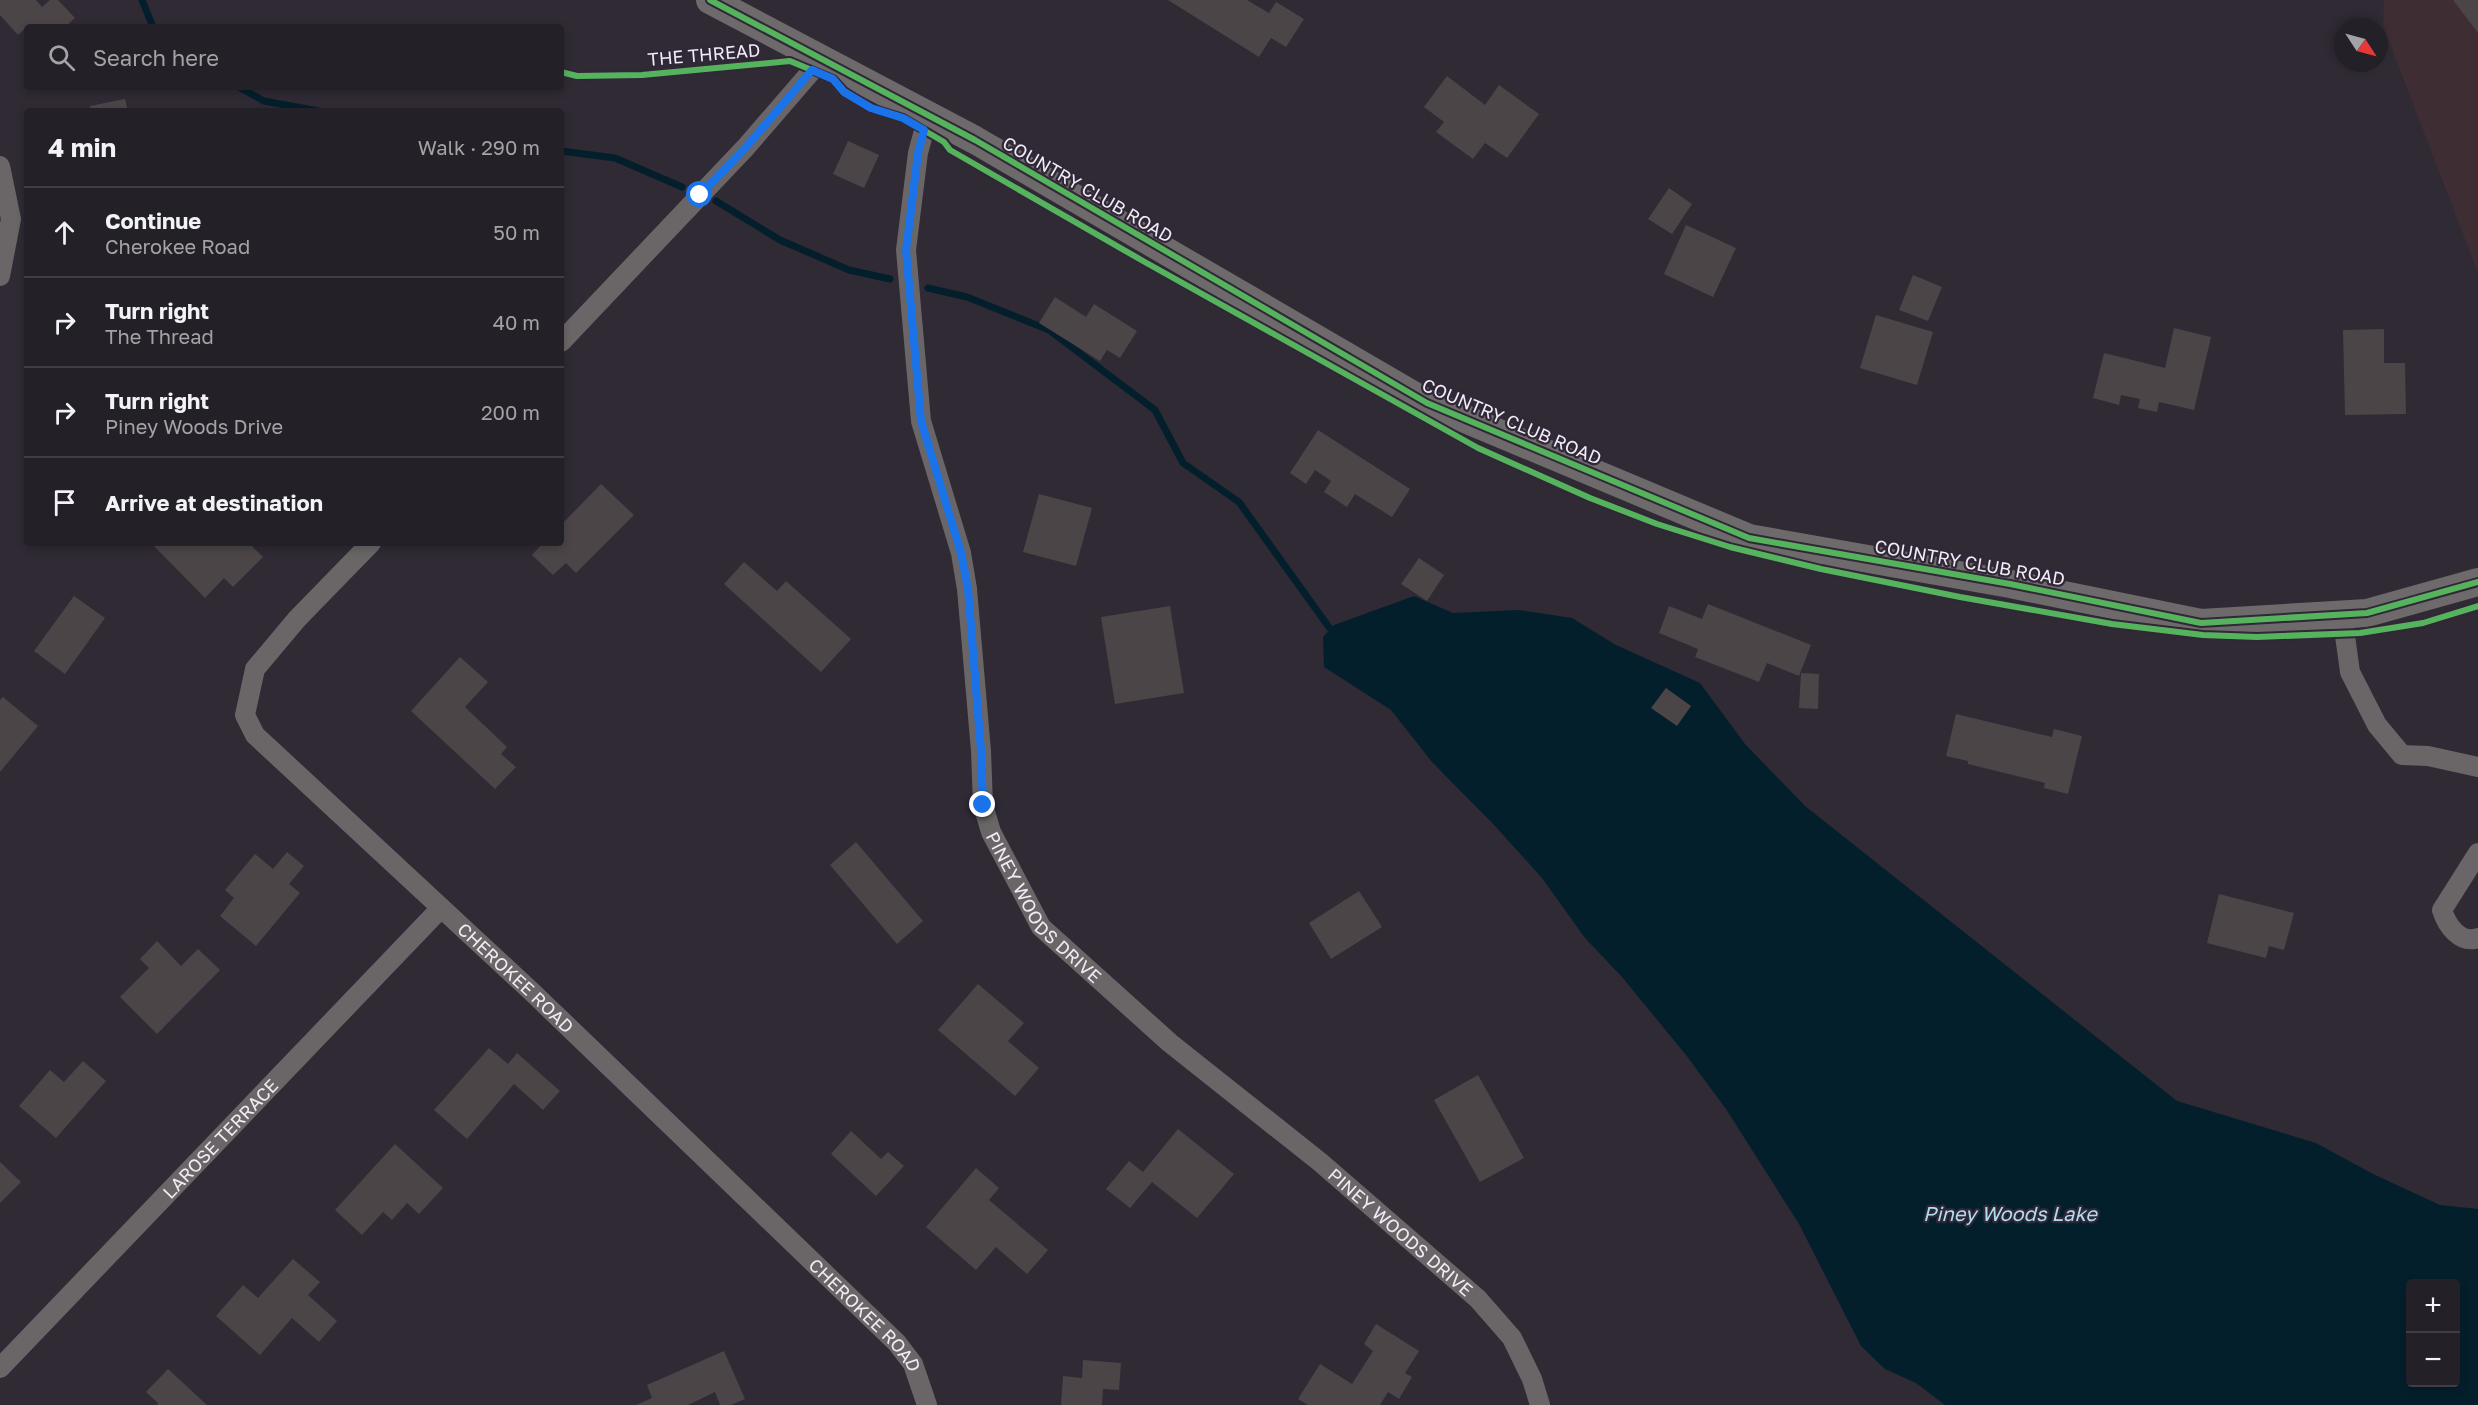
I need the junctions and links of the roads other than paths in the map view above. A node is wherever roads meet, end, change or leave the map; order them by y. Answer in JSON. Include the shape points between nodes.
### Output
{"nodes":[{"id":1,"x":710,"y":0,"type":"edge"},
{"id":2,"x":822,"y":59,"type":"junction"},
{"id":3,"x":928,"y":116,"type":"junction"},
{"id":4,"x":0,"y":166,"type":"edge"},
{"id":5,"x":0,"y":276,"type":"edge"},
{"id":6,"x":564,"y":339,"type":"edge"},
{"id":7,"x":369,"y":546,"type":"edge"},
{"id":8,"x":2478,"y":582,"type":"edge"},
{"id":9,"x":2342,"y":614,"type":"junction"},
{"id":10,"x":2478,"y":767,"type":"edge"},
{"id":11,"x":2478,"y":854,"type":"edge"},
{"id":12,"x":441,"y":908,"type":"junction"},
{"id":13,"x":2478,"y":938,"type":"edge"},
{"id":14,"x":0,"y":1368,"type":"edge"},
{"id":15,"x":927,"y":1405,"type":"edge"},
{"id":16,"x":1540,"y":1405,"type":"edge"}],
"edges":[{"from":1,"to":2,"type":"street","name":"COUNTRY CLUB ROAD"},
{"from":2,"to":3,"type":"street","name":"COUNTRY CLUB ROAD"},
{"from":2,"to":6,"type":"street","via":[[746,147]]},
{"from":3,"to":9,"type":"street","name":"COUNTRY CLUB ROAD","via":[[1427,403],[1749,538],[2010,584],[2201,623]]},
{"from":3,"to":16,"type":"street","name":"PINEY WOODS DRIVE","via":[[918,153],[906,250],[921,421],[968,589],[983,805],[991,832],[1041,927],[1170,1043],[1320,1162],[1478,1299],[1512,1338]]},
{"from":4,"to":5,"type":"street","via":[[11,219]]},
{"from":7,"to":12,"type":"street","name":"CHEROKEE ROAD","via":[[297,619],[255,669],[245,715],[255,735],[276,757]]},
{"from":8,"to":9,"type":"street","name":"COUNTRY CLUB ROAD","via":[[2367,613]]},
{"from":9,"to":10,"type":"street","via":[[2350,672],[2377,724],[2403,755]]},
{"from":11,"to":13,"type":"street","via":[[2442,910],[2445,920],[2461,938]]},
{"from":12,"to":14,"type":"street","name":"LAROSE TERRACE"},
{"from":12,"to":15,"type":"street","name":"CHEROKEE ROAD","via":[[897,1343],[913,1364]]}]}
